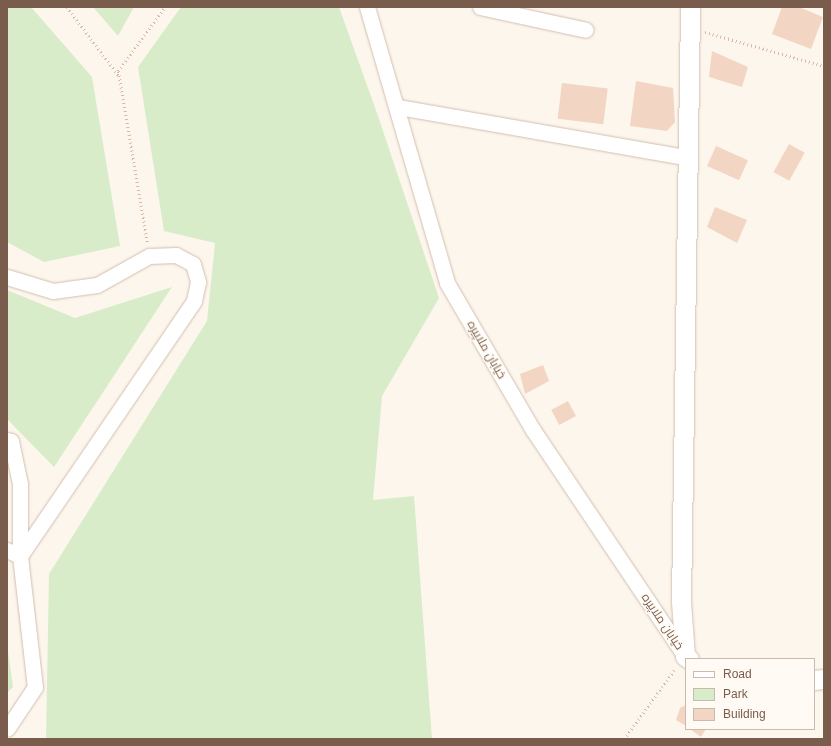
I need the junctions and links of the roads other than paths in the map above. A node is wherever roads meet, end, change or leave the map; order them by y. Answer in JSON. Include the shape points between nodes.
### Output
{"nodes":[{"id":1,"x":367,"y":7,"type":"edge"},
{"id":2,"x":480,"y":7,"type":"edge"},
{"id":3,"x":690,"y":7,"type":"edge"},
{"id":4,"x":586,"y":30,"type":"dead end"},
{"id":5,"x":398,"y":107,"type":"junction"},
{"id":6,"x":688,"y":158,"type":"junction"},
{"id":7,"x":7,"y":277,"type":"edge"},
{"id":8,"x":7,"y":440,"type":"edge"},
{"id":9,"x":13,"y":553,"type":"edge"},
{"id":10,"x":687,"y":657,"type":"edge"},
{"id":11,"x":7,"y":729,"type":"edge"}],
"edges":[{"from":1,"to":5,"type":"street","name":"خیابان ملاپیره"},
{"from":2,"to":4,"type":"street"},
{"from":3,"to":6,"type":"street"},
{"from":5,"to":6,"type":"street"},
{"from":5,"to":10,"type":"street","name":"خیابان ملاپیره","via":[[447,283],[533,430]]},
{"from":6,"to":10,"type":"street","via":[[681,602]]},
{"from":7,"to":9,"type":"street","via":[[53,291],[97,285],[150,256],[176,255],[193,264],[198,282],[194,301]]},
{"from":8,"to":9,"type":"street","via":[[10,441],[20,484]]},
{"from":9,"to":11,"type":"street","via":[[35,687]]}]}
